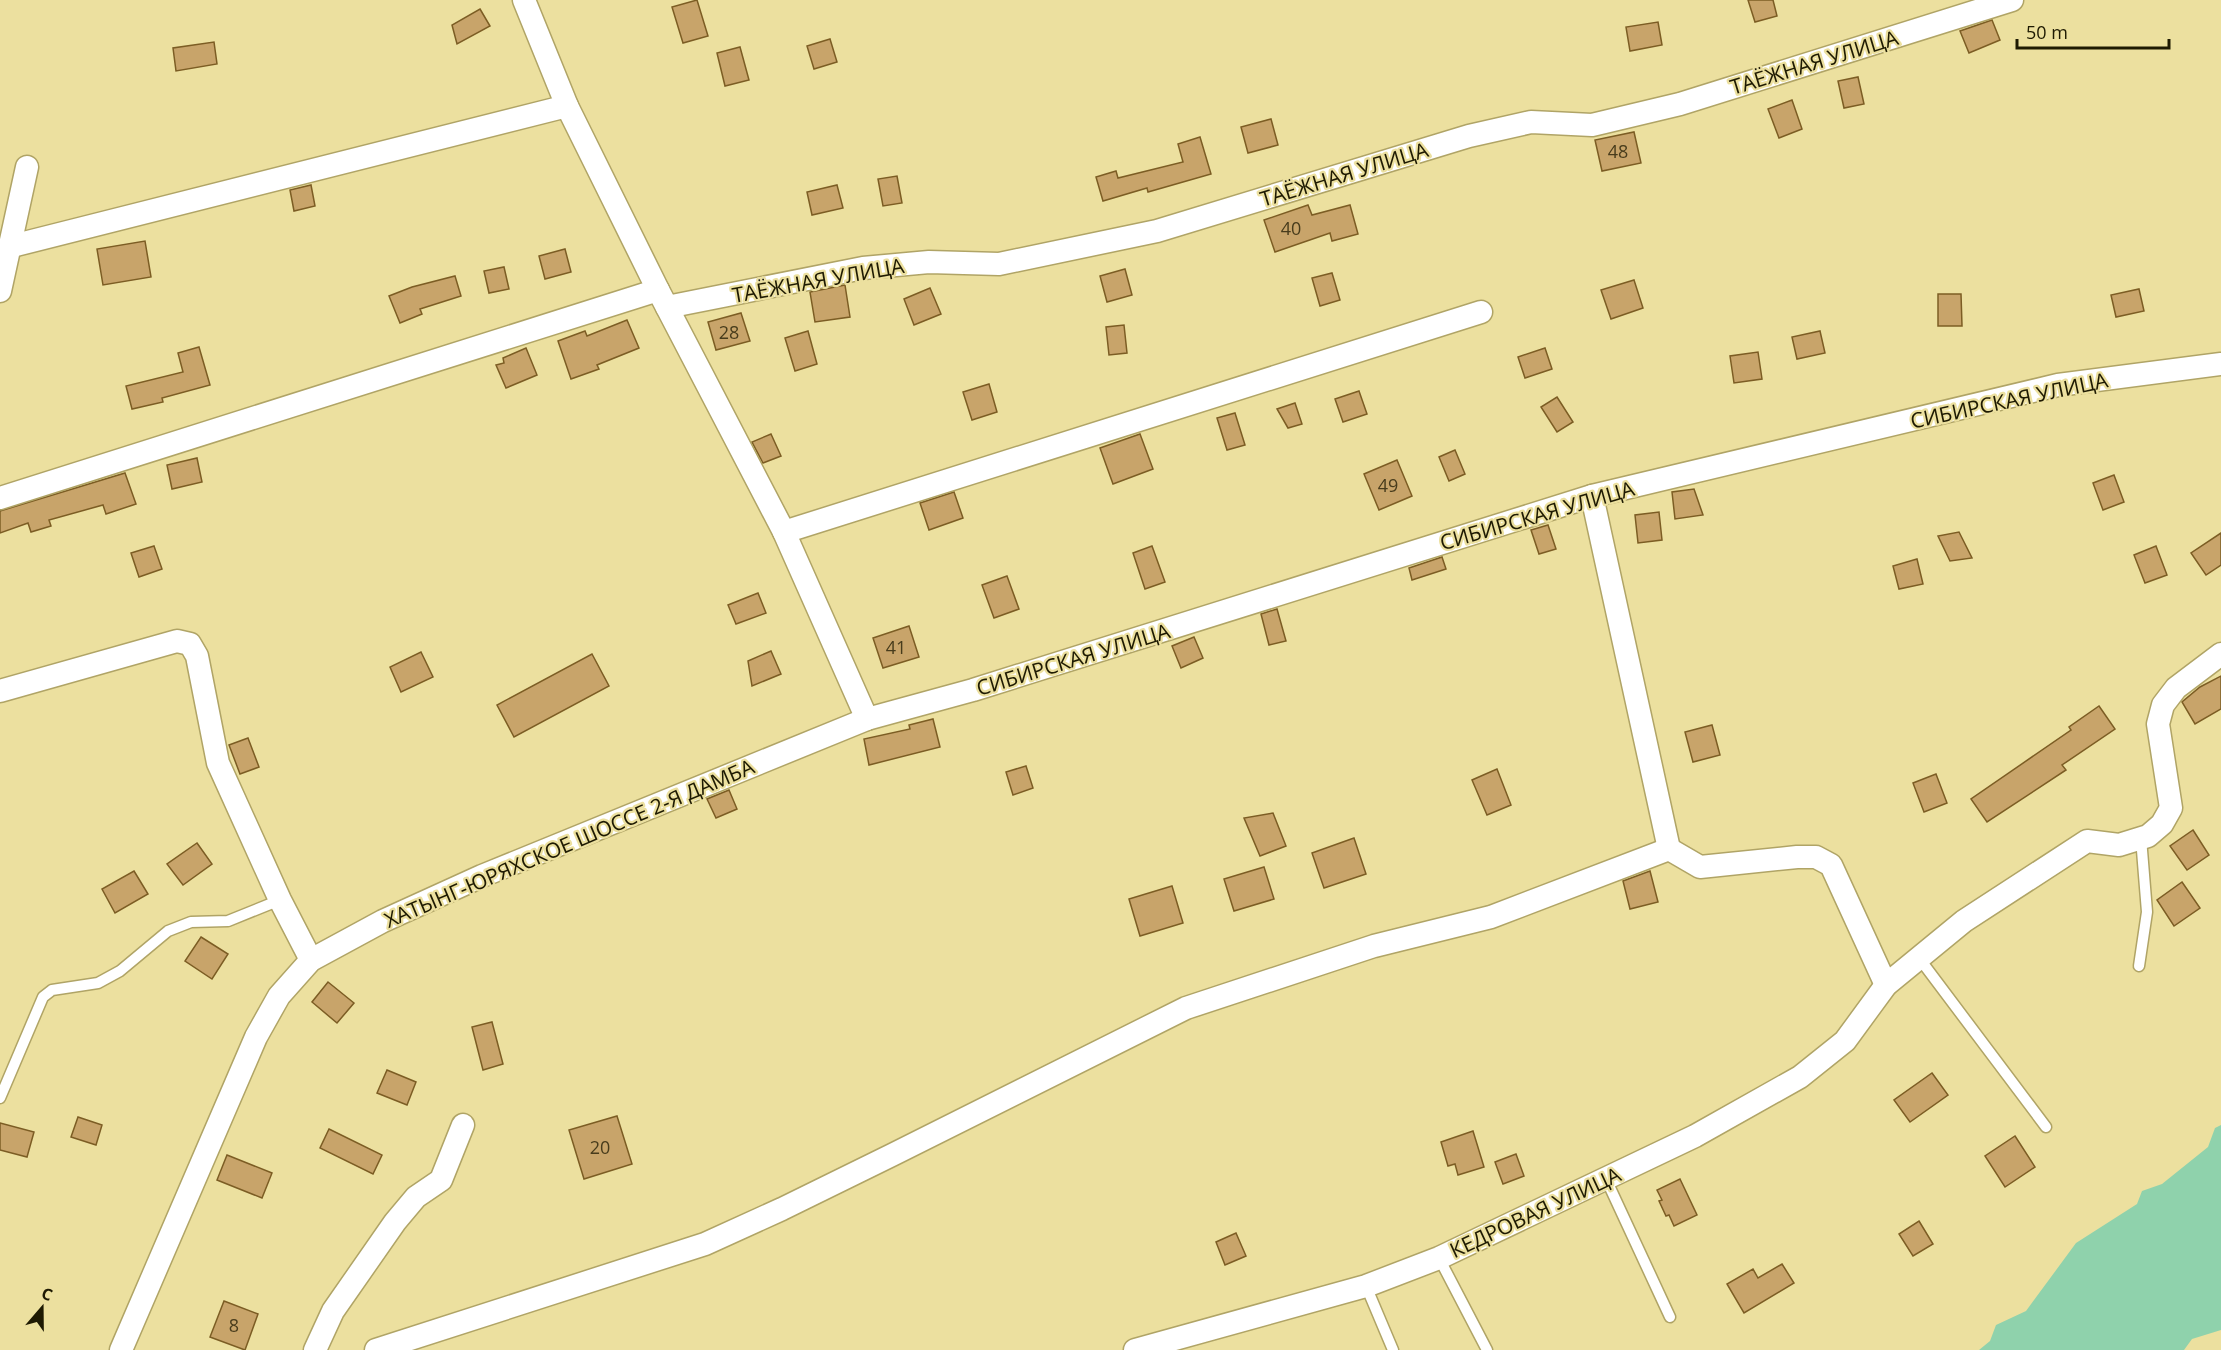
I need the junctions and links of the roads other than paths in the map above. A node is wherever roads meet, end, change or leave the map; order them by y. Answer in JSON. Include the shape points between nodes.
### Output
{"nodes":[{"id":1,"x":524,"y":0,"type":"edge"},
{"id":2,"x":2012,"y":0,"type":"edge"},
{"id":3,"x":567,"y":106,"type":"junction"},
{"id":4,"x":27,"y":168,"type":"dead end"},
{"id":5,"x":8,"y":248,"type":"junction"},
{"id":6,"x":0,"y":291,"type":"edge"},
{"id":7,"x":663,"y":299,"type":"junction"},
{"id":8,"x":1481,"y":312,"type":"dead end"},
{"id":9,"x":2221,"y":364,"type":"edge"},
{"id":10,"x":1592,"y":496,"type":"junction"},
{"id":11,"x":0,"y":498,"type":"edge"},
{"id":12,"x":784,"y":532,"type":"junction"},
{"id":13,"x":2221,"y":654,"type":"edge"},
{"id":14,"x":0,"y":691,"type":"edge"},
{"id":15,"x":867,"y":719,"type":"junction"},
{"id":16,"x":2141,"y":838,"type":"junction"},
{"id":17,"x":1669,"y":849,"type":"junction"},
{"id":18,"x":280,"y":900,"type":"junction"},
{"id":19,"x":1919,"y":958,"type":"junction"},
{"id":20,"x":311,"y":960,"type":"junction"},
{"id":21,"x":2139,"y":966,"type":"dead end"},
{"id":22,"x":1886,"y":985,"type":"junction"},
{"id":23,"x":0,"y":1098,"type":"edge"},
{"id":24,"x":463,"y":1125,"type":"dead end"},
{"id":25,"x":2046,"y":1127,"type":"dead end"},
{"id":26,"x":1606,"y":1179,"type":"junction"},
{"id":27,"x":1439,"y":1258,"type":"junction"},
{"id":28,"x":1366,"y":1286,"type":"junction"},
{"id":29,"x":1670,"y":1317,"type":"dead end"},
{"id":30,"x":121,"y":1350,"type":"edge"},
{"id":31,"x":315,"y":1350,"type":"edge"},
{"id":32,"x":376,"y":1350,"type":"edge"},
{"id":33,"x":1135,"y":1350,"type":"edge"},
{"id":34,"x":1393,"y":1350,"type":"edge"},
{"id":35,"x":1487,"y":1350,"type":"edge"}],
"edges":[{"from":1,"to":3,"type":"street"},
{"from":2,"to":7,"type":"street","name":"ТАЁЖНАЯ УЛИЦА","via":[[1680,104],[1592,125],[1531,122],[1469,136],[1157,231],[999,264],[929,262],[863,268]]},
{"from":3,"to":5,"type":"street"},
{"from":3,"to":7,"type":"street"},
{"from":4,"to":5,"type":"street"},
{"from":5,"to":6,"type":"street"},
{"from":7,"to":11,"type":"street","name":"ТАЁЖНАЯ УЛИЦА"},
{"from":7,"to":12,"type":"street"},
{"from":8,"to":12,"type":"street"},
{"from":9,"to":10,"type":"street","name":"СИБИРСКАЯ УЛИЦА","via":[[2058,385]]},
{"from":10,"to":15,"type":"street","name":"СИБИРСКАЯ УЛИЦА","via":[[984,687]]},
{"from":10,"to":17,"type":"street"},
{"from":12,"to":15,"type":"street"},
{"from":13,"to":16,"type":"street","via":[[2176,688],[2163,705],[2158,724],[2171,808],[2162,824]]},
{"from":14,"to":18,"type":"street","via":[[177,641],[190,644],[197,656],[218,763]]},
{"from":15,"to":20,"type":"street","name":"ХАТЫНГ-ЮРЯХСКОЕ ШОССЕ 2-Я ДАМБА","via":[[482,876],[383,921]]},
{"from":16,"to":19,"type":"street","name":"КЕДРОВАЯ УЛИЦА","via":[[2119,845],[2087,841],[1964,921]]},
{"from":16,"to":21,"type":"lane","via":[[2147,912]]},
{"from":17,"to":22,"type":"street","via":[[1700,867],[1797,857],[1816,857],[1831,865]]},
{"from":17,"to":32,"type":"street","via":[[1491,917],[1374,946],[1186,1008],[705,1244]]},
{"from":18,"to":20,"type":"street"},
{"from":18,"to":23,"type":"lane","via":[[228,921],[191,922],[168,931],[120,971],[98,982],[52,990],[43,997]]},
{"from":19,"to":22,"type":"street","name":"КЕДРОВАЯ УЛИЦА"},
{"from":19,"to":25,"type":"lane"},
{"from":20,"to":30,"type":"street","name":"ХАТЫНГ-ЮРЯХСКОЕ ШОССЕ 2-Я ДАМБА","via":[[279,996],[256,1037]]},
{"from":22,"to":26,"type":"street","name":"КЕДРОВАЯ УЛИЦА","via":[[1845,1041],[1800,1077],[1695,1136]]},
{"from":24,"to":31,"type":"street","via":[[441,1180],[416,1197],[395,1222],[333,1311]]},
{"from":26,"to":27,"type":"street","name":"КЕДРОВАЯ УЛИЦА"},
{"from":26,"to":29,"type":"lane"},
{"from":27,"to":28,"type":"street","name":"КЕДРОВАЯ УЛИЦА"},
{"from":27,"to":35,"type":"lane"},
{"from":28,"to":33,"type":"street","name":"КЕДРОВАЯ УЛИЦА"},
{"from":28,"to":34,"type":"lane"}]}
